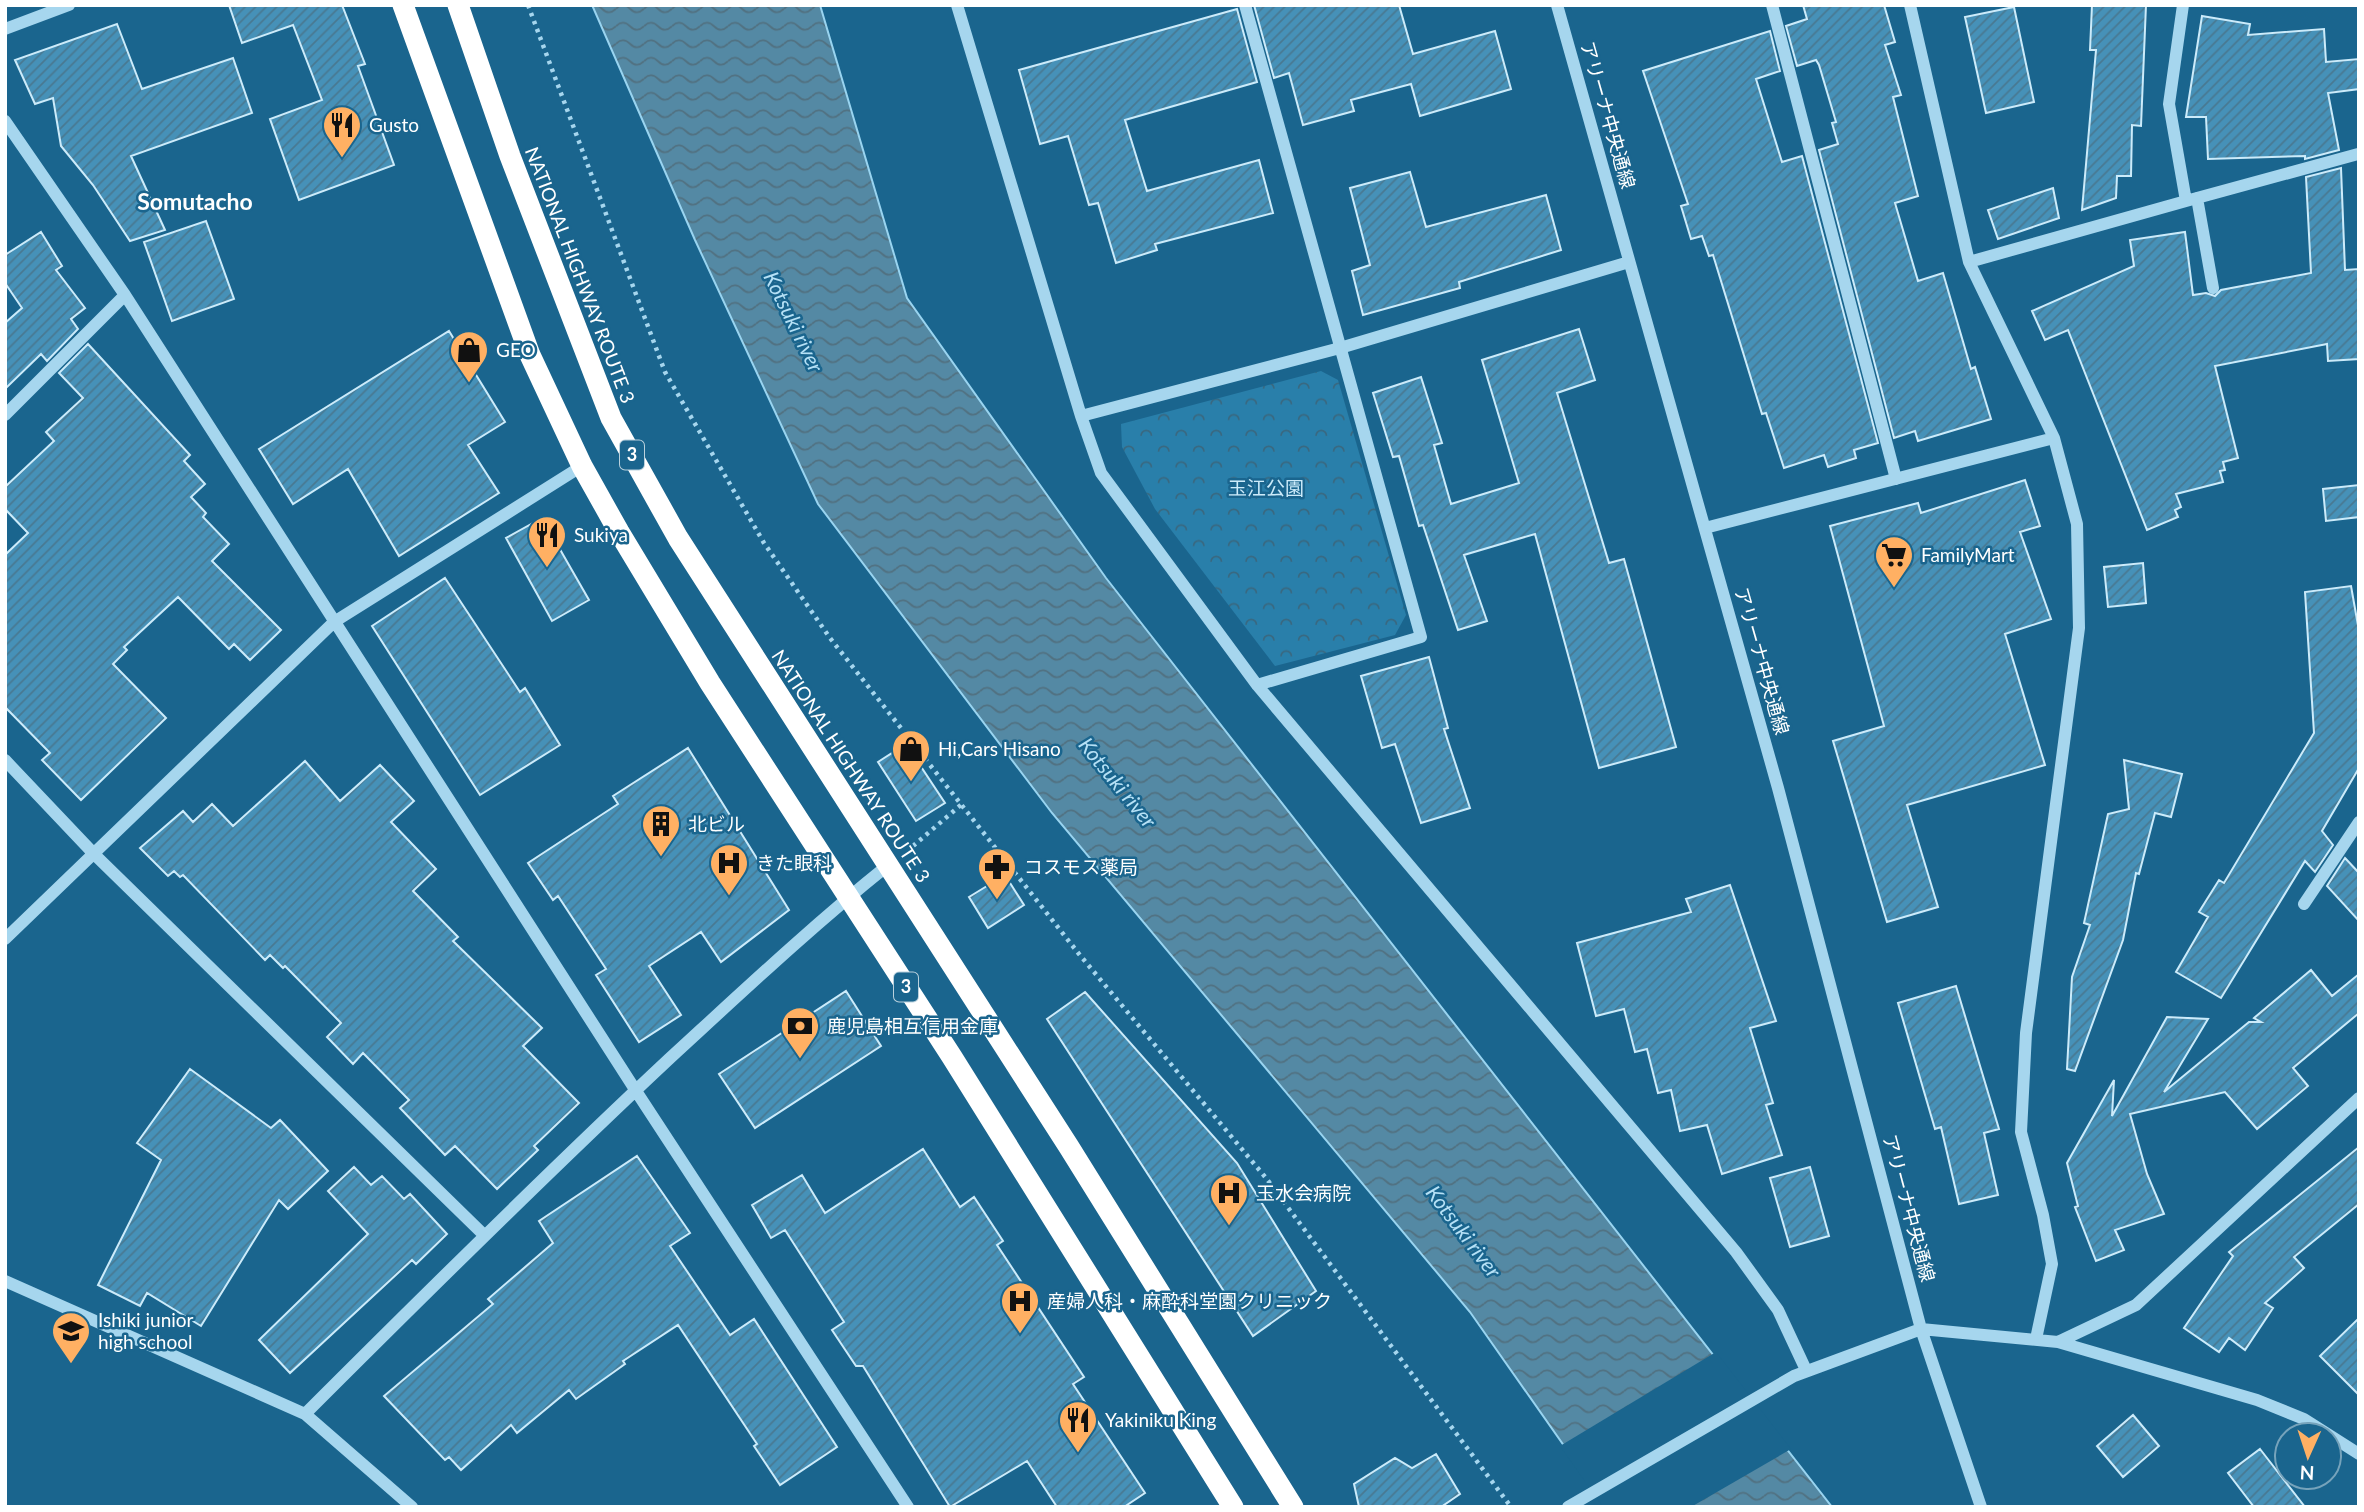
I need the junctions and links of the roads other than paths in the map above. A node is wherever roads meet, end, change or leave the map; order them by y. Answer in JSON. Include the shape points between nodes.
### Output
{"nodes":[{"id":1,"x":69,"y":5,"type":"edge"},
{"id":2,"x":403,"y":5,"type":"edge"},
{"id":3,"x":458,"y":5,"type":"edge"},
{"id":4,"x":957,"y":5,"type":"edge"},
{"id":5,"x":1245,"y":5,"type":"edge"},
{"id":6,"x":1557,"y":5,"type":"edge"},
{"id":7,"x":1772,"y":5,"type":"edge"},
{"id":8,"x":1910,"y":5,"type":"edge"},
{"id":9,"x":2183,"y":5,"type":"edge"},
{"id":10,"x":5,"y":29,"type":"edge"},
{"id":11,"x":5,"y":121,"type":"edge"},
{"id":12,"x":2358,"y":154,"type":"edge"},
{"id":13,"x":2191,"y":199,"type":"junction"},
{"id":14,"x":1629,"y":261,"type":"junction"},
{"id":15,"x":1969,"y":262,"type":"junction"},
{"id":16,"x":2213,"y":288,"type":"dead end"},
{"id":17,"x":125,"y":295,"type":"junction"},
{"id":18,"x":1340,"y":348,"type":"junction"},
{"id":19,"x":5,"y":415,"type":"edge"},
{"id":20,"x":1081,"y":416,"type":"junction"},
{"id":21,"x":2054,"y":438,"type":"junction"},
{"id":22,"x":582,"y":466,"type":"junction"},
{"id":23,"x":1896,"y":479,"type":"junction"},
{"id":24,"x":1705,"y":528,"type":"junction"},
{"id":25,"x":334,"y":622,"type":"junction"},
{"id":26,"x":1257,"y":685,"type":"junction"},
{"id":27,"x":5,"y":760,"type":"edge"},
{"id":28,"x":2359,"y":821,"type":"edge"},
{"id":29,"x":95,"y":855,"type":"junction"},
{"id":30,"x":887,"y":866,"type":"junction"},
{"id":31,"x":848,"y":897,"type":"junction"},
{"id":32,"x":2304,"y":904,"type":"dead end"},
{"id":33,"x":5,"y":939,"type":"edge"},
{"id":34,"x":636,"y":1091,"type":"junction"},
{"id":35,"x":2359,"y":1098,"type":"edge"},
{"id":36,"x":484,"y":1235,"type":"junction"},
{"id":37,"x":5,"y":1281,"type":"edge"},
{"id":38,"x":1921,"y":1329,"type":"junction"},
{"id":39,"x":2036,"y":1339,"type":"junction"},
{"id":40,"x":2058,"y":1342,"type":"junction"},
{"id":41,"x":1800,"y":1373,"type":"junction"},
{"id":42,"x":305,"y":1414,"type":"junction"},
{"id":43,"x":2359,"y":1454,"type":"edge"},
{"id":44,"x":412,"y":1507,"type":"edge"},
{"id":45,"x":908,"y":1507,"type":"edge"},
{"id":46,"x":1233,"y":1507,"type":"edge"},
{"id":47,"x":1293,"y":1507,"type":"edge"},
{"id":48,"x":1568,"y":1507,"type":"edge"},
{"id":49,"x":1981,"y":1507,"type":"edge"}],
"edges":[{"from":1,"to":10,"type":"street"},
{"from":2,"to":22,"type":"highway","number":"3","via":[[530,355]]},
{"from":3,"to":30,"type":"highway","name":"NATIONAL HIGHWAY ROUTE 3","number":"3","via":[[510,156],[611,418],[678,538]]},
{"from":4,"to":20,"type":"street"},
{"from":5,"to":18,"type":"street"},
{"from":6,"to":14,"type":"street","name":"アリーナ中央通線"},
{"from":7,"to":23,"type":"street"},
{"from":8,"to":15,"type":"street"},
{"from":9,"to":13,"type":"street","via":[[2169,104]]},
{"from":11,"to":17,"type":"street"},
{"from":12,"to":13,"type":"street"},
{"from":13,"to":15,"type":"street"},
{"from":13,"to":16,"type":"street"},
{"from":14,"to":18,"type":"street"},
{"from":14,"to":24,"type":"street","name":"アリーナ中央通線"},
{"from":15,"to":21,"type":"street"},
{"from":17,"to":19,"type":"street"},
{"from":17,"to":25,"type":"street"},
{"from":18,"to":20,"type":"street"},
{"from":18,"to":26,"type":"street","via":[[1421,638]]},
{"from":20,"to":26,"type":"street","via":[[1101,473]]},
{"from":21,"to":23,"type":"street"},
{"from":21,"to":39,"type":"street","via":[[2077,524],[2079,628],[2026,1033],[2021,1132],[2052,1264]]},
{"from":22,"to":25,"type":"street"},
{"from":22,"to":31,"type":"highway","number":"3","via":[[710,683]]},
{"from":23,"to":24,"type":"street"},
{"from":24,"to":38,"type":"street","name":"アリーナ中央通線"},
{"from":25,"to":29,"type":"street"},
{"from":25,"to":34,"type":"street"},
{"from":26,"to":41,"type":"street","via":[[1736,1252],[1778,1310]]},
{"from":27,"to":29,"type":"street"},
{"from":28,"to":32,"type":"street"},
{"from":29,"to":33,"type":"street"},
{"from":29,"to":36,"type":"street"},
{"from":30,"to":31,"type":"street"},
{"from":30,"to":47,"type":"highway","name":"NATIONAL HIGHWAY ROUTE 3","number":"3"},
{"from":31,"to":34,"type":"street"},
{"from":31,"to":46,"type":"highway","number":"3"},
{"from":34,"to":36,"type":"street"},
{"from":34,"to":45,"type":"street"},
{"from":35,"to":40,"type":"street","via":[[2136,1305]]},
{"from":36,"to":42,"type":"street"},
{"from":37,"to":42,"type":"street"},
{"from":38,"to":39,"type":"street"},
{"from":38,"to":41,"type":"street"},
{"from":38,"to":49,"type":"street","name":"アリーナ中央通線"},
{"from":39,"to":40,"type":"street"},
{"from":40,"to":43,"type":"street","via":[[2257,1400],[2304,1419]]},
{"from":41,"to":48,"type":"street"},
{"from":42,"to":44,"type":"street"}]}
